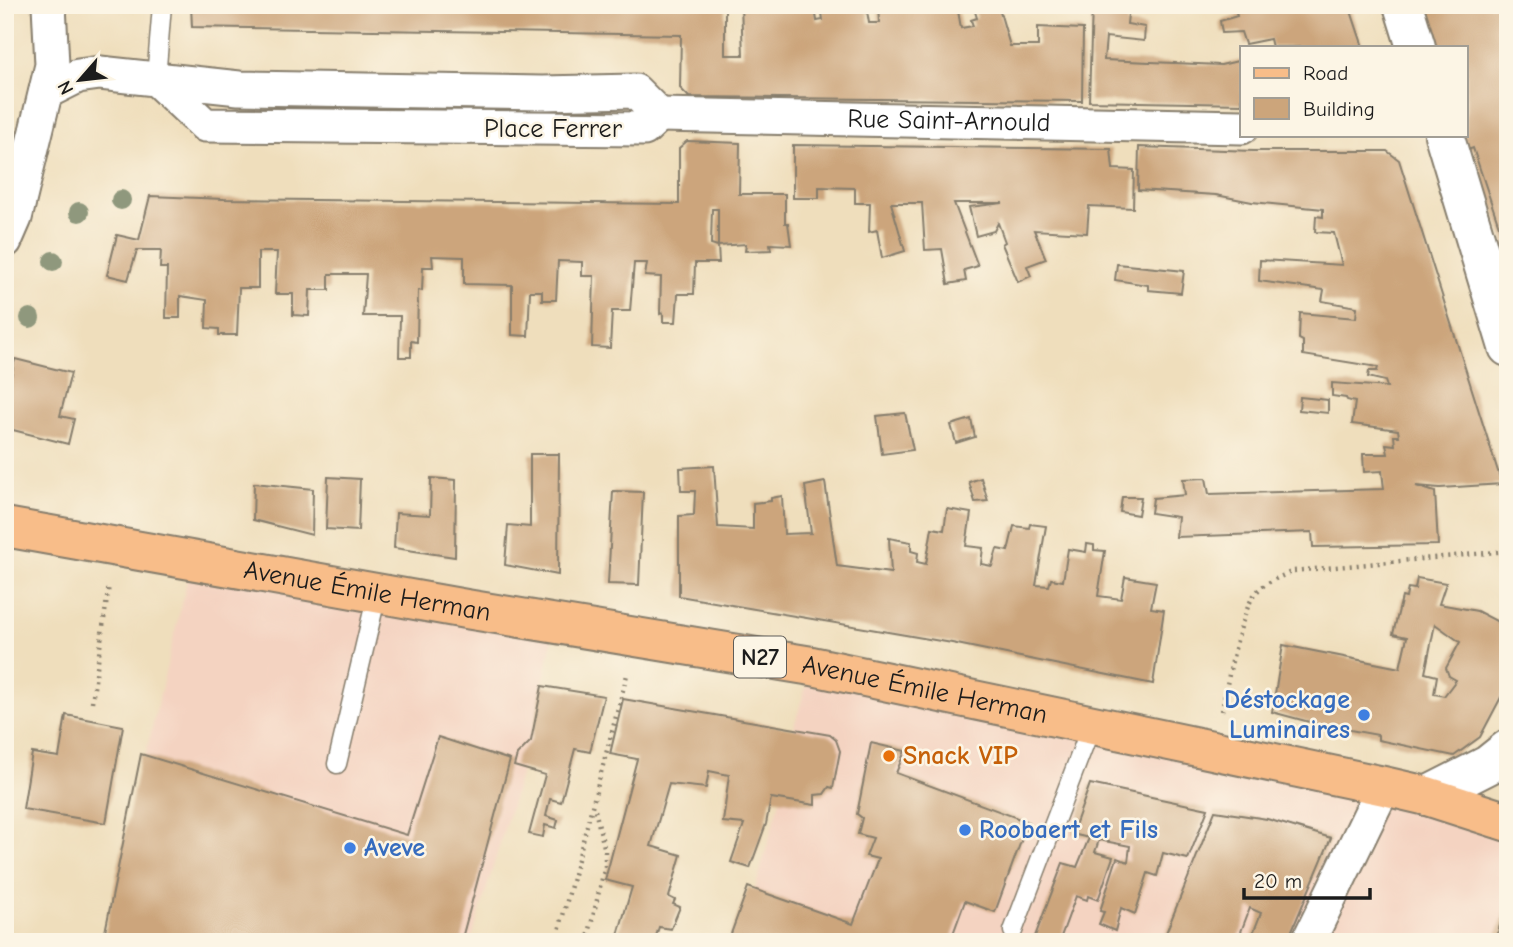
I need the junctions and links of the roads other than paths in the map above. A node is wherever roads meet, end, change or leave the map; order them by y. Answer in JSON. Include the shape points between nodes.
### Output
{"nodes":[{"id":1,"x":162,"y":5,"type":"edge"},
{"id":2,"x":1403,"y":5,"type":"edge"},
{"id":3,"x":49,"y":21,"type":"edge"},
{"id":4,"x":1416,"y":46,"type":"edge"},
{"id":5,"x":100,"y":73,"type":"junction"},
{"id":6,"x":156,"y":79,"type":"junction"},
{"id":7,"x":46,"y":92,"type":"junction"},
{"id":8,"x":659,"y":116,"type":"joint"},
{"id":9,"x":1240,"y":127,"type":"edge"},
{"id":10,"x":1444,"y":136,"type":"edge"},
{"id":11,"x":5,"y":241,"type":"edge"},
{"id":12,"x":1508,"y":347,"type":"edge"},
{"id":13,"x":5,"y":527,"type":"edge"},
{"id":14,"x":377,"y":594,"type":"junction"},
{"id":15,"x":1092,"y":724,"type":"junction"},
{"id":16,"x":1508,"y":749,"type":"edge"},
{"id":17,"x":337,"y":764,"type":"dead end"},
{"id":18,"x":1384,"y":786,"type":"junction"},
{"id":19,"x":1427,"y":796,"type":"junction"},
{"id":20,"x":1508,"y":822,"type":"edge"},
{"id":21,"x":1013,"y":931,"type":"dead end"},
{"id":22,"x":1308,"y":942,"type":"edge"}],
"edges":[{"from":1,"to":6,"type":"lane"},
{"from":2,"to":4,"type":"street"},
{"from":3,"to":5,"type":"street","via":[[80,63]]},
{"from":3,"to":7,"type":"street","via":[[52,65]]},
{"from":5,"to":6,"type":"street"},
{"from":5,"to":7,"type":"street","via":[[78,76]]},
{"from":6,"to":8,"type":"street","name":"Place Ferrer","via":[[205,125],[644,129]]},
{"from":7,"to":11,"type":"street","via":[[15,218]]},
{"from":8,"to":9,"type":"street","name":"Rue Saint-Arnould"},
{"from":10,"to":12,"type":"street"},
{"from":13,"to":14,"type":"main road","name":"Avenue Émile Herman","number":"N27"},
{"from":14,"to":15,"type":"main road","name":"Avenue Émile Herman","number":"N27","via":[[812,666]]},
{"from":14,"to":17,"type":"lane"},
{"from":15,"to":18,"type":"main road","name":"Avenue Émile Herman","number":"N27"},
{"from":15,"to":21,"type":"lane"},
{"from":16,"to":19,"type":"street","via":[[1488,765]]},
{"from":18,"to":19,"type":"main road","name":"Avenue Émile Herman","number":"N27"},
{"from":18,"to":22,"type":"street"},
{"from":19,"to":20,"type":"main road","name":"Avenue Émile Herman","number":"N27"}]}
